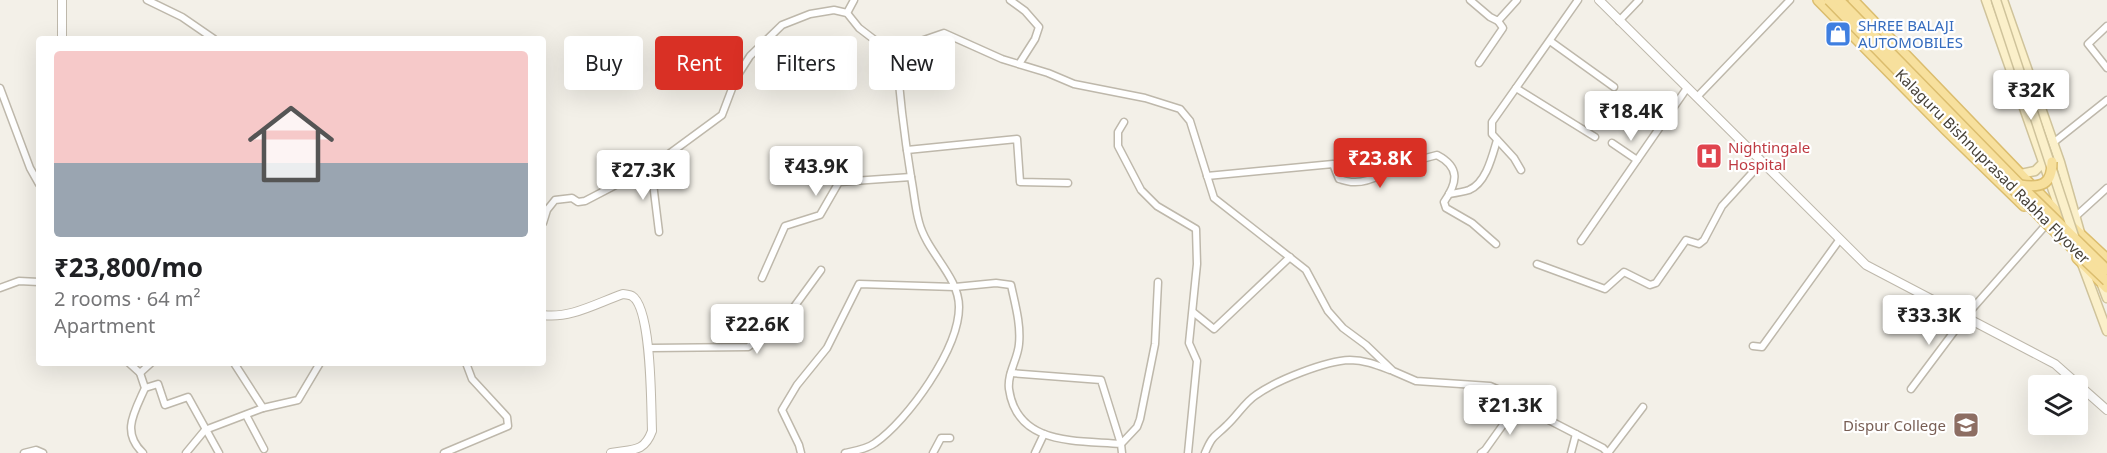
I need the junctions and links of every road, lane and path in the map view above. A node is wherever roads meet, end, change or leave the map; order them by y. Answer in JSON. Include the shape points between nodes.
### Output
{"nodes":[{"id":1,"x":62,"y":0,"type":"edge"},
{"id":2,"x":147,"y":0,"type":"edge"},
{"id":3,"x":854,"y":0,"type":"edge"},
{"id":4,"x":1010,"y":0,"type":"edge"},
{"id":5,"x":1470,"y":0,"type":"edge"},
{"id":6,"x":1516,"y":0,"type":"edge"},
{"id":7,"x":1578,"y":0,"type":"edge"},
{"id":8,"x":1599,"y":0,"type":"edge"},
{"id":9,"x":1639,"y":0,"type":"edge"},
{"id":10,"x":1790,"y":0,"type":"edge"},
{"id":11,"x":1818,"y":0,"type":"edge"},
{"id":12,"x":1829,"y":0,"type":"edge"},
{"id":13,"x":1839,"y":0,"type":"edge"},
{"id":14,"x":1852,"y":0,"type":"edge"},
{"id":15,"x":1986,"y":0,"type":"edge"},
{"id":16,"x":1996,"y":0,"type":"edge"},
{"id":17,"x":2003,"y":0,"type":"edge"},
{"id":18,"x":847,"y":13,"type":"junction"},
{"id":19,"x":1498,"y":21,"type":"junction"},
{"id":20,"x":1619,"y":21,"type":"junction"},
{"id":21,"x":2107,"y":26,"type":"edge"},
{"id":22,"x":63,"y":36,"type":"edge"},
{"id":23,"x":210,"y":36,"type":"edge"},
{"id":24,"x":869,"y":36,"type":"edge"},
{"id":25,"x":935,"y":36,"type":"edge"},
{"id":26,"x":951,"y":36,"type":"edge"},
{"id":27,"x":955,"y":38,"type":"edge"},
{"id":28,"x":1550,"y":40,"type":"junction"},
{"id":29,"x":1479,"y":63,"type":"dead end"},
{"id":30,"x":1019,"y":64,"type":"junction"},
{"id":31,"x":2107,"y":68,"type":"edge"},
{"id":32,"x":1614,"y":87,"type":"dead end"},
{"id":33,"x":0,"y":88,"type":"edge"},
{"id":34,"x":1516,"y":88,"type":"junction"},
{"id":35,"x":1687,"y":88,"type":"junction"},
{"id":36,"x":899,"y":90,"type":"edge"},
{"id":37,"x":1697,"y":97,"type":"junction"},
{"id":38,"x":2107,"y":100,"type":"edge"},
{"id":39,"x":1124,"y":122,"type":"dead end"},
{"id":40,"x":1595,"y":137,"type":"dead end"},
{"id":41,"x":1497,"y":140,"type":"junction"},
{"id":42,"x":1612,"y":143,"type":"dead end"},
{"id":43,"x":2053,"y":143,"type":"junction"},
{"id":44,"x":907,"y":150,"type":"junction"},
{"id":45,"x":1637,"y":160,"type":"junction"},
{"id":46,"x":1762,"y":162,"type":"junction"},
{"id":47,"x":2047,"y":163,"type":"junction"},
{"id":48,"x":2012,"y":164,"type":"junction"},
{"id":49,"x":651,"y":166,"type":"junction"},
{"id":50,"x":1521,"y":170,"type":"dead end"},
{"id":51,"x":2021,"y":174,"type":"junction"},
{"id":52,"x":1207,"y":176,"type":"junction"},
{"id":53,"x":911,"y":177,"type":"junction"},
{"id":54,"x":36,"y":179,"type":"edge"},
{"id":55,"x":1997,"y":181,"type":"junction"},
{"id":56,"x":1068,"y":183,"type":"dead end"},
{"id":57,"x":2020,"y":185,"type":"junction"},
{"id":58,"x":2107,"y":188,"type":"edge"},
{"id":59,"x":1449,"y":194,"type":"junction"},
{"id":60,"x":546,"y":213,"type":"edge"},
{"id":61,"x":2069,"y":219,"type":"junction"},
{"id":62,"x":2045,"y":226,"type":"junction"},
{"id":63,"x":659,"y":232,"type":"dead end"},
{"id":64,"x":2079,"y":238,"type":"junction"},
{"id":65,"x":1840,"y":239,"type":"junction"},
{"id":66,"x":1581,"y":241,"type":"dead end"},
{"id":67,"x":2090,"y":243,"type":"junction"},
{"id":68,"x":1496,"y":244,"type":"dead end"},
{"id":69,"x":2066,"y":247,"type":"junction"},
{"id":70,"x":1290,"y":257,"type":"junction"},
{"id":71,"x":2106,"y":259,"type":"edge"},
{"id":72,"x":2081,"y":262,"type":"junction"},
{"id":73,"x":1537,"y":264,"type":"dead end"},
{"id":74,"x":821,"y":270,"type":"dead end"},
{"id":75,"x":2107,"y":270,"type":"edge"},
{"id":76,"x":762,"y":278,"type":"dead end"},
{"id":77,"x":36,"y":282,"type":"edge"},
{"id":78,"x":1158,"y":282,"type":"dead end"},
{"id":79,"x":2105,"y":283,"type":"edge"},
{"id":80,"x":955,"y":287,"type":"junction"},
{"id":81,"x":0,"y":288,"type":"edge"},
{"id":82,"x":2107,"y":298,"type":"edge"},
{"id":83,"x":1192,"y":312,"type":"junction"},
{"id":84,"x":546,"y":316,"type":"edge"},
{"id":85,"x":1965,"y":317,"type":"junction"},
{"id":86,"x":2107,"y":331,"type":"edge"},
{"id":87,"x":1753,"y":345,"type":"dead end"},
{"id":88,"x":650,"y":348,"type":"junction"},
{"id":89,"x":132,"y":366,"type":"edge"},
{"id":90,"x":148,"y":366,"type":"edge"},
{"id":91,"x":236,"y":366,"type":"edge"},
{"id":92,"x":318,"y":366,"type":"edge"},
{"id":93,"x":467,"y":366,"type":"edge"},
{"id":94,"x":1393,"y":371,"type":"junction"},
{"id":95,"x":140,"y":373,"type":"junction"},
{"id":96,"x":1011,"y":374,"type":"junction"},
{"id":97,"x":145,"y":388,"type":"junction"},
{"id":98,"x":1911,"y":389,"type":"dead end"},
{"id":99,"x":1520,"y":401,"type":"junction"},
{"id":100,"x":1643,"y":407,"type":"dead end"},
{"id":101,"x":263,"y":408,"type":"junction"},
{"id":102,"x":2107,"y":410,"type":"edge"},
{"id":103,"x":246,"y":415,"type":"junction"},
{"id":104,"x":205,"y":430,"type":"junction"},
{"id":105,"x":1576,"y":434,"type":"junction"},
{"id":106,"x":1044,"y":435,"type":"junction"},
{"id":107,"x":950,"y":438,"type":"dead end"},
{"id":108,"x":1121,"y":444,"type":"junction"},
{"id":109,"x":264,"y":449,"type":"dead end"},
{"id":110,"x":24,"y":453,"type":"edge"},
{"id":111,"x":43,"y":453,"type":"edge"},
{"id":112,"x":143,"y":453,"type":"edge"},
{"id":113,"x":186,"y":453,"type":"edge"},
{"id":114,"x":219,"y":453,"type":"edge"},
{"id":115,"x":444,"y":453,"type":"edge"},
{"id":116,"x":611,"y":453,"type":"edge"},
{"id":117,"x":801,"y":453,"type":"edge"},
{"id":118,"x":845,"y":453,"type":"edge"},
{"id":119,"x":933,"y":453,"type":"edge"},
{"id":120,"x":1035,"y":453,"type":"edge"},
{"id":121,"x":1122,"y":453,"type":"edge"},
{"id":122,"x":1188,"y":453,"type":"edge"},
{"id":123,"x":1205,"y":453,"type":"edge"},
{"id":124,"x":1481,"y":453,"type":"edge"},
{"id":125,"x":1571,"y":453,"type":"edge"},
{"id":126,"x":1608,"y":453,"type":"edge"}],
"edges":[{"from":1,"to":22,"type":"street"},
{"from":2,"to":23,"type":"street"},
{"from":3,"to":18,"type":"street"},
{"from":4,"to":30,"type":"street","via":[[1039,27]]},
{"from":5,"to":19,"type":"street"},
{"from":6,"to":19,"type":"street"},
{"from":7,"to":28,"type":"street"},
{"from":8,"to":20,"type":"street"},
{"from":9,"to":20,"type":"street"},
{"from":10,"to":37,"type":"street"},
{"from":11,"to":55,"type":"main road"},
{"from":12,"to":79,"type":"main road","name":"Kalaguru Bishnuprasad Rabha Flyover","bridge":true},
{"from":13,"to":57,"type":"main road","name":"Kalaguru Bishnuprasad Rabha Flyover","bridge":true},
{"from":14,"to":48,"type":"main road"},
{"from":15,"to":47,"type":"main road"},
{"from":16,"to":47,"type":"main road","bridge":true},
{"from":17,"to":43,"type":"main road"},
{"from":18,"to":24,"type":"street"},
{"from":18,"to":49,"type":"street","via":[[834,10],[810,14],[782,25],[750,56],[736,78],[722,115]]},
{"from":19,"to":29,"type":"street","via":[[1503,28]]},
{"from":20,"to":35,"type":"street"},
{"from":21,"to":31,"type":"street","via":[[2088,44]]},
{"from":25,"to":26,"type":"street"},
{"from":27,"to":30,"type":"street"},
{"from":28,"to":32,"type":"street"},
{"from":28,"to":34,"type":"street"},
{"from":30,"to":52,"type":"street","via":[[1074,84],[1180,109],[1190,121]]},
{"from":33,"to":54,"type":"street"},
{"from":34,"to":40,"type":"street"},
{"from":34,"to":41,"type":"street","via":[[1492,122],[1492,134]]},
{"from":35,"to":37,"type":"street"},
{"from":35,"to":45,"type":"street"},
{"from":36,"to":44,"type":"street"},
{"from":37,"to":46,"type":"street"},
{"from":38,"to":43,"type":"street"},
{"from":39,"to":83,"type":"street","via":[[1118,132],[1118,146],[1141,190],[1157,206],[1196,229]]},
{"from":41,"to":50,"type":"street"},
{"from":41,"to":59,"type":"street","via":[[1489,166],[1476,184]]},
{"from":42,"to":45,"type":"street"},
{"from":43,"to":61,"type":"main road"},
{"from":44,"to":53,"type":"street"},
{"from":44,"to":56,"type":"street","via":[[1017,139],[1020,182]]},
{"from":45,"to":66,"type":"street"},
{"from":46,"to":65,"type":"street"},
{"from":46,"to":73,"type":"street","via":[[1722,207],[1704,240],[1699,244],[1686,240],[1656,283],[1650,285],[1624,272],[1605,289]]},
{"from":47,"to":51,"type":"main road"},
{"from":47,"to":57,"type":"main road","bridge":true,"via":[[2050,177],[2045,183]]},
{"from":47,"to":61,"type":"main road"},
{"from":47,"to":64,"type":"main road","bridge":true},
{"from":48,"to":51,"type":"main road"},
{"from":48,"to":55,"type":"main road","via":[[2009,178]]},
{"from":49,"to":60,"type":"street","via":[[581,203],[572,198],[555,200]]},
{"from":49,"to":63,"type":"street"},
{"from":51,"to":61,"type":"main road"},
{"from":52,"to":59,"type":"street","via":[[1333,164],[1339,179],[1353,183],[1377,177],[1403,155],[1414,161],[1437,155],[1454,169]]},
{"from":52,"to":70,"type":"street","via":[[1214,198]]},
{"from":53,"to":76,"type":"street","via":[[839,182],[820,215],[785,226]]},
{"from":53,"to":80,"type":"street","via":[[924,236]]},
{"from":55,"to":62,"type":"main road"},
{"from":57,"to":64,"type":"main road","name":"Kalaguru Bishnuprasad Rabha Flyover","bridge":true},
{"from":58,"to":61,"type":"street"},
{"from":59,"to":68,"type":"street","via":[[1444,202],[1446,208],[1472,223]]},
{"from":61,"to":64,"type":"main road"},
{"from":61,"to":69,"type":"main road"},
{"from":62,"to":69,"type":"main road"},
{"from":62,"to":85,"type":"street"},
{"from":64,"to":67,"type":"main road"},
{"from":64,"to":75,"type":"main road","name":"Kalaguru Bishnuprasad Rabha Flyover","bridge":true},
{"from":65,"to":85,"type":"street","via":[[1866,265]]},
{"from":65,"to":87,"type":"street","via":[[1762,347]]},
{"from":67,"to":71,"type":"main road"},
{"from":67,"to":72,"type":"main road"},
{"from":69,"to":72,"type":"main road"},
{"from":70,"to":83,"type":"street","via":[[1214,328]]},
{"from":70,"to":94,"type":"street","via":[[1306,270],[1328,311],[1343,328]]},
{"from":71,"to":79,"type":"main road"},
{"from":72,"to":79,"type":"main road"},
{"from":72,"to":86,"type":"main road"},
{"from":74,"to":88,"type":"street","via":[[783,322],[748,347]]},
{"from":77,"to":81,"type":"street","via":[[18,281]]},
{"from":78,"to":108,"type":"street","via":[[1155,344],[1140,419]]},
{"from":79,"to":82,"type":"main road"},
{"from":80,"to":96,"type":"street","via":[[1011,285],[1020,346]]},
{"from":80,"to":117,"type":"street","via":[[859,284],[827,348],[782,410]]},
{"from":80,"to":118,"type":"street","via":[[957,324],[941,365],[902,418],[873,445]]},
{"from":83,"to":122,"type":"street","via":[[1189,343],[1197,361]]},
{"from":84,"to":88,"type":"street","via":[[570,314],[622,294],[631,295],[637,302]]},
{"from":85,"to":98,"type":"street"},
{"from":85,"to":102,"type":"street","via":[[2055,364]]},
{"from":88,"to":116,"type":"street","via":[[649,442],[642,449]]},
{"from":89,"to":95,"type":"street"},
{"from":90,"to":95,"type":"street"},
{"from":91,"to":101,"type":"street"},
{"from":92,"to":101,"type":"street","via":[[298,400]]},
{"from":93,"to":115,"type":"street","via":[[472,379],[507,417],[508,426]]},
{"from":94,"to":99,"type":"street","via":[[1416,381],[1490,386]]},
{"from":94,"to":123,"type":"street","via":[[1350,360],[1316,367],[1255,395],[1212,437]]},
{"from":95,"to":97,"type":"street"},
{"from":96,"to":106,"type":"street","via":[[1009,388],[1016,414]]},
{"from":96,"to":108,"type":"street","via":[[1101,380]]},
{"from":97,"to":104,"type":"street","via":[[158,384],[165,405],[188,397]]},
{"from":97,"to":112,"type":"street","via":[[130,430],[133,443]]},
{"from":99,"to":105,"type":"street"},
{"from":99,"to":124,"type":"street"},
{"from":100,"to":126,"type":"street"},
{"from":101,"to":103,"type":"street"},
{"from":103,"to":104,"type":"street"},
{"from":103,"to":109,"type":"street"},
{"from":104,"to":113,"type":"street"},
{"from":104,"to":114,"type":"street"},
{"from":105,"to":125,"type":"street"},
{"from":105,"to":126,"type":"street"},
{"from":106,"to":108,"type":"street"},
{"from":106,"to":120,"type":"street"},
{"from":107,"to":119,"type":"street","via":[[941,438]]},
{"from":108,"to":121,"type":"street"},
{"from":110,"to":111,"type":"street"}]}
